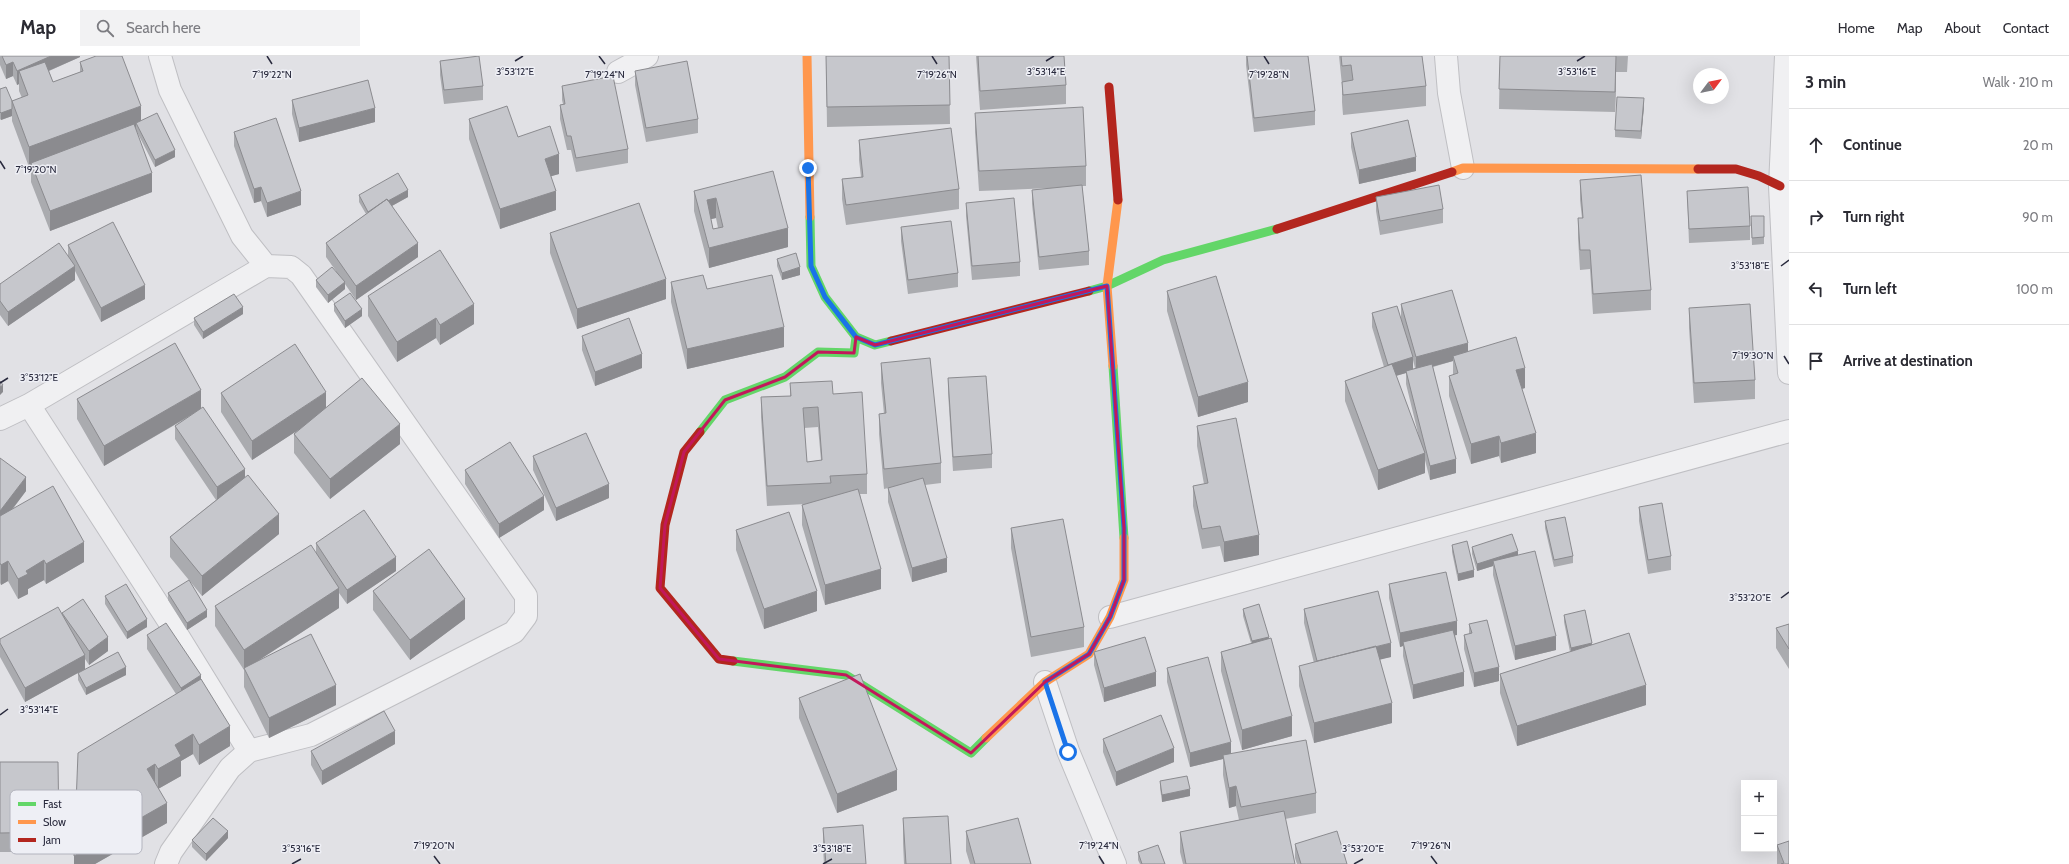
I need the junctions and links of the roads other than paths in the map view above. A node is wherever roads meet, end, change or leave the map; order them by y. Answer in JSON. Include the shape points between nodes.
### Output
{"nodes":[{"id":1,"x":160,"y":56,"type":"edge"},
{"id":2,"x":647,"y":56,"type":"edge"},
{"id":3,"x":807,"y":56,"type":"edge"},
{"id":4,"x":1446,"y":56,"type":"edge"},
{"id":5,"x":1786,"y":56,"type":"edge"},
{"id":6,"x":618,"y":72,"type":"dead end"},
{"id":7,"x":1109,"y":87,"type":"dead end"},
{"id":8,"x":1463,"y":168,"type":"junction"},
{"id":9,"x":1780,"y":186,"type":"junction"},
{"id":10,"x":266,"y":266,"type":"junction"},
{"id":11,"x":1107,"y":286,"type":"junction"},
{"id":12,"x":856,"y":337,"type":"junction"},
{"id":13,"x":1789,"y":373,"type":"edge"},
{"id":14,"x":29,"y":405,"type":"junction"},
{"id":15,"x":0,"y":419,"type":"edge"},
{"id":16,"x":1789,"y":431,"type":"edge"},
{"id":17,"x":1110,"y":617,"type":"junction"},
{"id":18,"x":1045,"y":682,"type":"junction"},
{"id":19,"x":248,"y":751,"type":"junction"},
{"id":20,"x":166,"y":864,"type":"edge"},
{"id":21,"x":1114,"y":864,"type":"edge"}],
"edges":[{"from":1,"to":10,"type":"street","via":[[170,90],[239,230]]},
{"from":2,"to":6,"type":"street"},
{"from":3,"to":12,"type":"street","via":[[811,266],[825,297]]},
{"from":4,"to":8,"type":"street","via":[[1448,93]]},
{"from":5,"to":9,"type":"street"},
{"from":7,"to":11,"type":"street","via":[[1119,194]]},
{"from":8,"to":9,"type":"street","via":[[1736,169]]},
{"from":8,"to":11,"type":"street","via":[[1295,224],[1163,260]]},
{"from":9,"to":13,"type":"street"},
{"from":10,"to":14,"type":"street"},
{"from":10,"to":19,"type":"street","via":[[291,267],[301,275],[526,596],[526,616],[514,632],[311,735]]},
{"from":11,"to":12,"type":"street","via":[[875,345]]},
{"from":11,"to":17,"type":"street","via":[[1124,528],[1124,580]]},
{"from":12,"to":18,"type":"street","via":[[854,353],[818,352],[785,378],[725,400],[684,452],[665,525],[660,588],[719,659],[846,675],[971,753]]},
{"from":14,"to":15,"type":"street"},
{"from":14,"to":19,"type":"street","via":[[170,623]]},
{"from":16,"to":17,"type":"street"},
{"from":17,"to":18,"type":"street","via":[[1089,654]]},
{"from":18,"to":21,"type":"street","via":[[1068,752]]},
{"from":19,"to":20,"type":"street","via":[[230,768]]}]}
